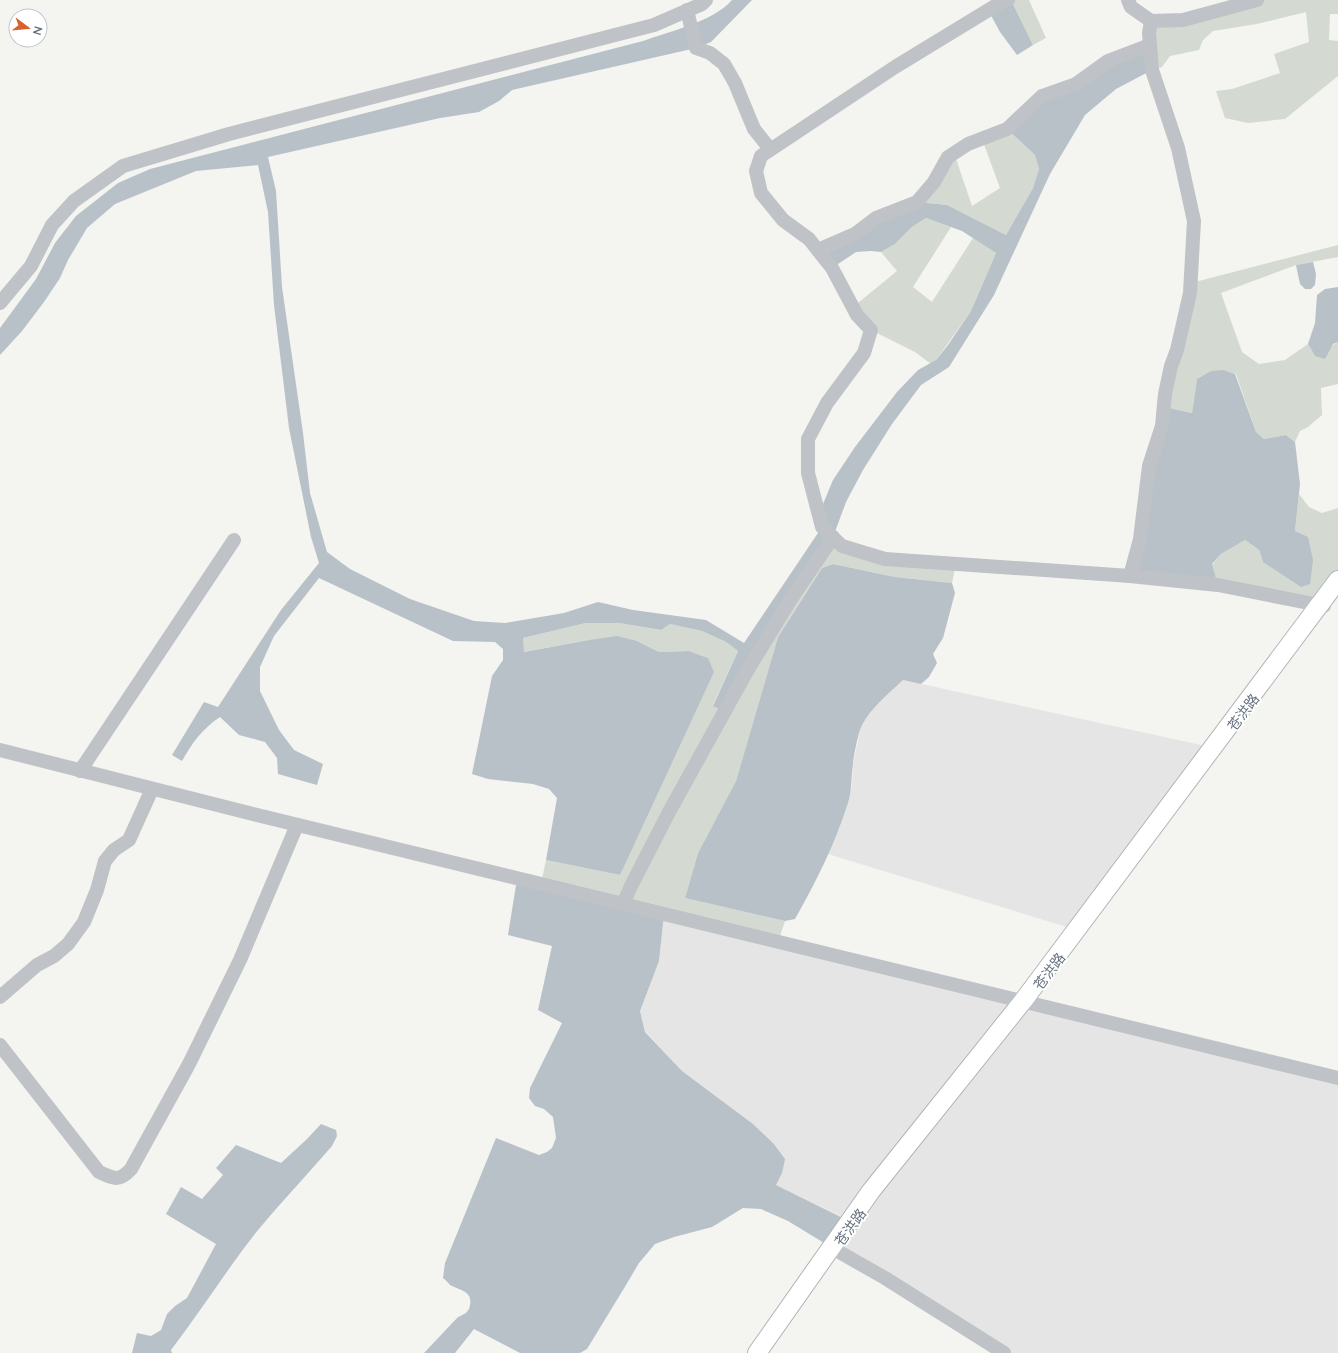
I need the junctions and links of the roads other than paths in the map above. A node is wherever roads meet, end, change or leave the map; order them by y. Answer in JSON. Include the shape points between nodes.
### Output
{"nodes":[{"id":1,"x":706,"y":0,"type":"edge"},
{"id":2,"x":1008,"y":0,"type":"edge"},
{"id":3,"x":1128,"y":0,"type":"edge"},
{"id":4,"x":1257,"y":0,"type":"edge"},
{"id":5,"x":687,"y":10,"type":"junction"},
{"id":6,"x":1151,"y":21,"type":"junction"},
{"id":7,"x":1150,"y":45,"type":"junction"},
{"id":8,"x":770,"y":149,"type":"junction"},
{"id":9,"x":818,"y":250,"type":"junction"},
{"id":10,"x":0,"y":303,"type":"edge"},
{"id":11,"x":833,"y":537,"type":"junction"},
{"id":12,"x":234,"y":540,"type":"dead end"},
{"id":13,"x":1130,"y":576,"type":"junction"},
{"id":14,"x":1338,"y":580,"type":"edge"},
{"id":15,"x":1338,"y":589,"type":"edge"},
{"id":16,"x":1321,"y":606,"type":"junction"},
{"id":17,"x":0,"y":750,"type":"edge"},
{"id":18,"x":80,"y":770,"type":"junction"},
{"id":19,"x":152,"y":789,"type":"junction"},
{"id":20,"x":297,"y":825,"type":"junction"},
{"id":21,"x":623,"y":904,"type":"junction"},
{"id":22,"x":0,"y":997,"type":"edge"},
{"id":23,"x":1024,"y":1002,"type":"junction"},
{"id":24,"x":0,"y":1045,"type":"edge"},
{"id":25,"x":1338,"y":1078,"type":"edge"},
{"id":26,"x":834,"y":1249,"type":"junction"},
{"id":27,"x":757,"y":1353,"type":"edge"},
{"id":28,"x":760,"y":1353,"type":"edge"},
{"id":29,"x":1004,"y":1353,"type":"edge"}],
"edges":[{"from":1,"to":5,"type":"street"},
{"from":2,"to":8,"type":"street","via":[[895,67]]},
{"from":3,"to":6,"type":"street","via":[[1132,7]]},
{"from":4,"to":6,"type":"street","via":[[1183,20]]},
{"from":5,"to":8,"type":"street","via":[[696,48],[710,53],[724,64],[735,83],[754,129]]},
{"from":5,"to":10,"type":"street","via":[[654,24],[229,134],[123,166],[74,201],[52,225],[31,266]]},
{"from":6,"to":7,"type":"street"},
{"from":7,"to":9,"type":"street","via":[[1108,61],[1076,84],[1042,96],[1007,129],[968,144],[948,157],[934,182],[917,202],[876,218],[855,234]]},
{"from":7,"to":13,"type":"street","via":[[1152,70],[1178,148],[1194,220],[1190,293],[1165,394],[1162,426],[1149,466],[1140,539]]},
{"from":8,"to":9,"type":"street","via":[[761,156],[756,171],[761,193],[783,220],[809,239]]},
{"from":9,"to":11,"type":"street","via":[[832,268],[857,315],[871,330],[864,353],[827,403],[808,439],[808,472],[822,527]]},
{"from":11,"to":13,"type":"street","via":[[842,546],[885,559]]},
{"from":11,"to":21,"type":"street","via":[[746,671],[669,812]]},
{"from":12,"to":18,"type":"street"},
{"from":13,"to":16,"type":"street","via":[[1218,585]]},
{"from":14,"to":16,"type":"main road"},
{"from":15,"to":16,"type":"main road","name":"苍洪路"},
{"from":16,"to":23,"type":"main road","name":"苍洪路"},
{"from":17,"to":18,"type":"street"},
{"from":18,"to":19,"type":"street"},
{"from":19,"to":20,"type":"street"},
{"from":19,"to":22,"type":"street","via":[[129,840],[114,850],[105,861],[84,922],[68,944],[54,956],[37,965]]},
{"from":20,"to":21,"type":"street"},
{"from":20,"to":24,"type":"street","via":[[240,960],[192,1057],[131,1168],[123,1177],[113,1179],[99,1172]]},
{"from":21,"to":23,"type":"street"},
{"from":23,"to":25,"type":"street"},
{"from":23,"to":26,"type":"main road","name":"苍洪路","via":[[884,1180]]},
{"from":23,"to":27,"type":"main road","via":[[871,1191]]},
{"from":26,"to":28,"type":"main road","name":"苍洪路"},
{"from":26,"to":29,"type":"street"}]}
